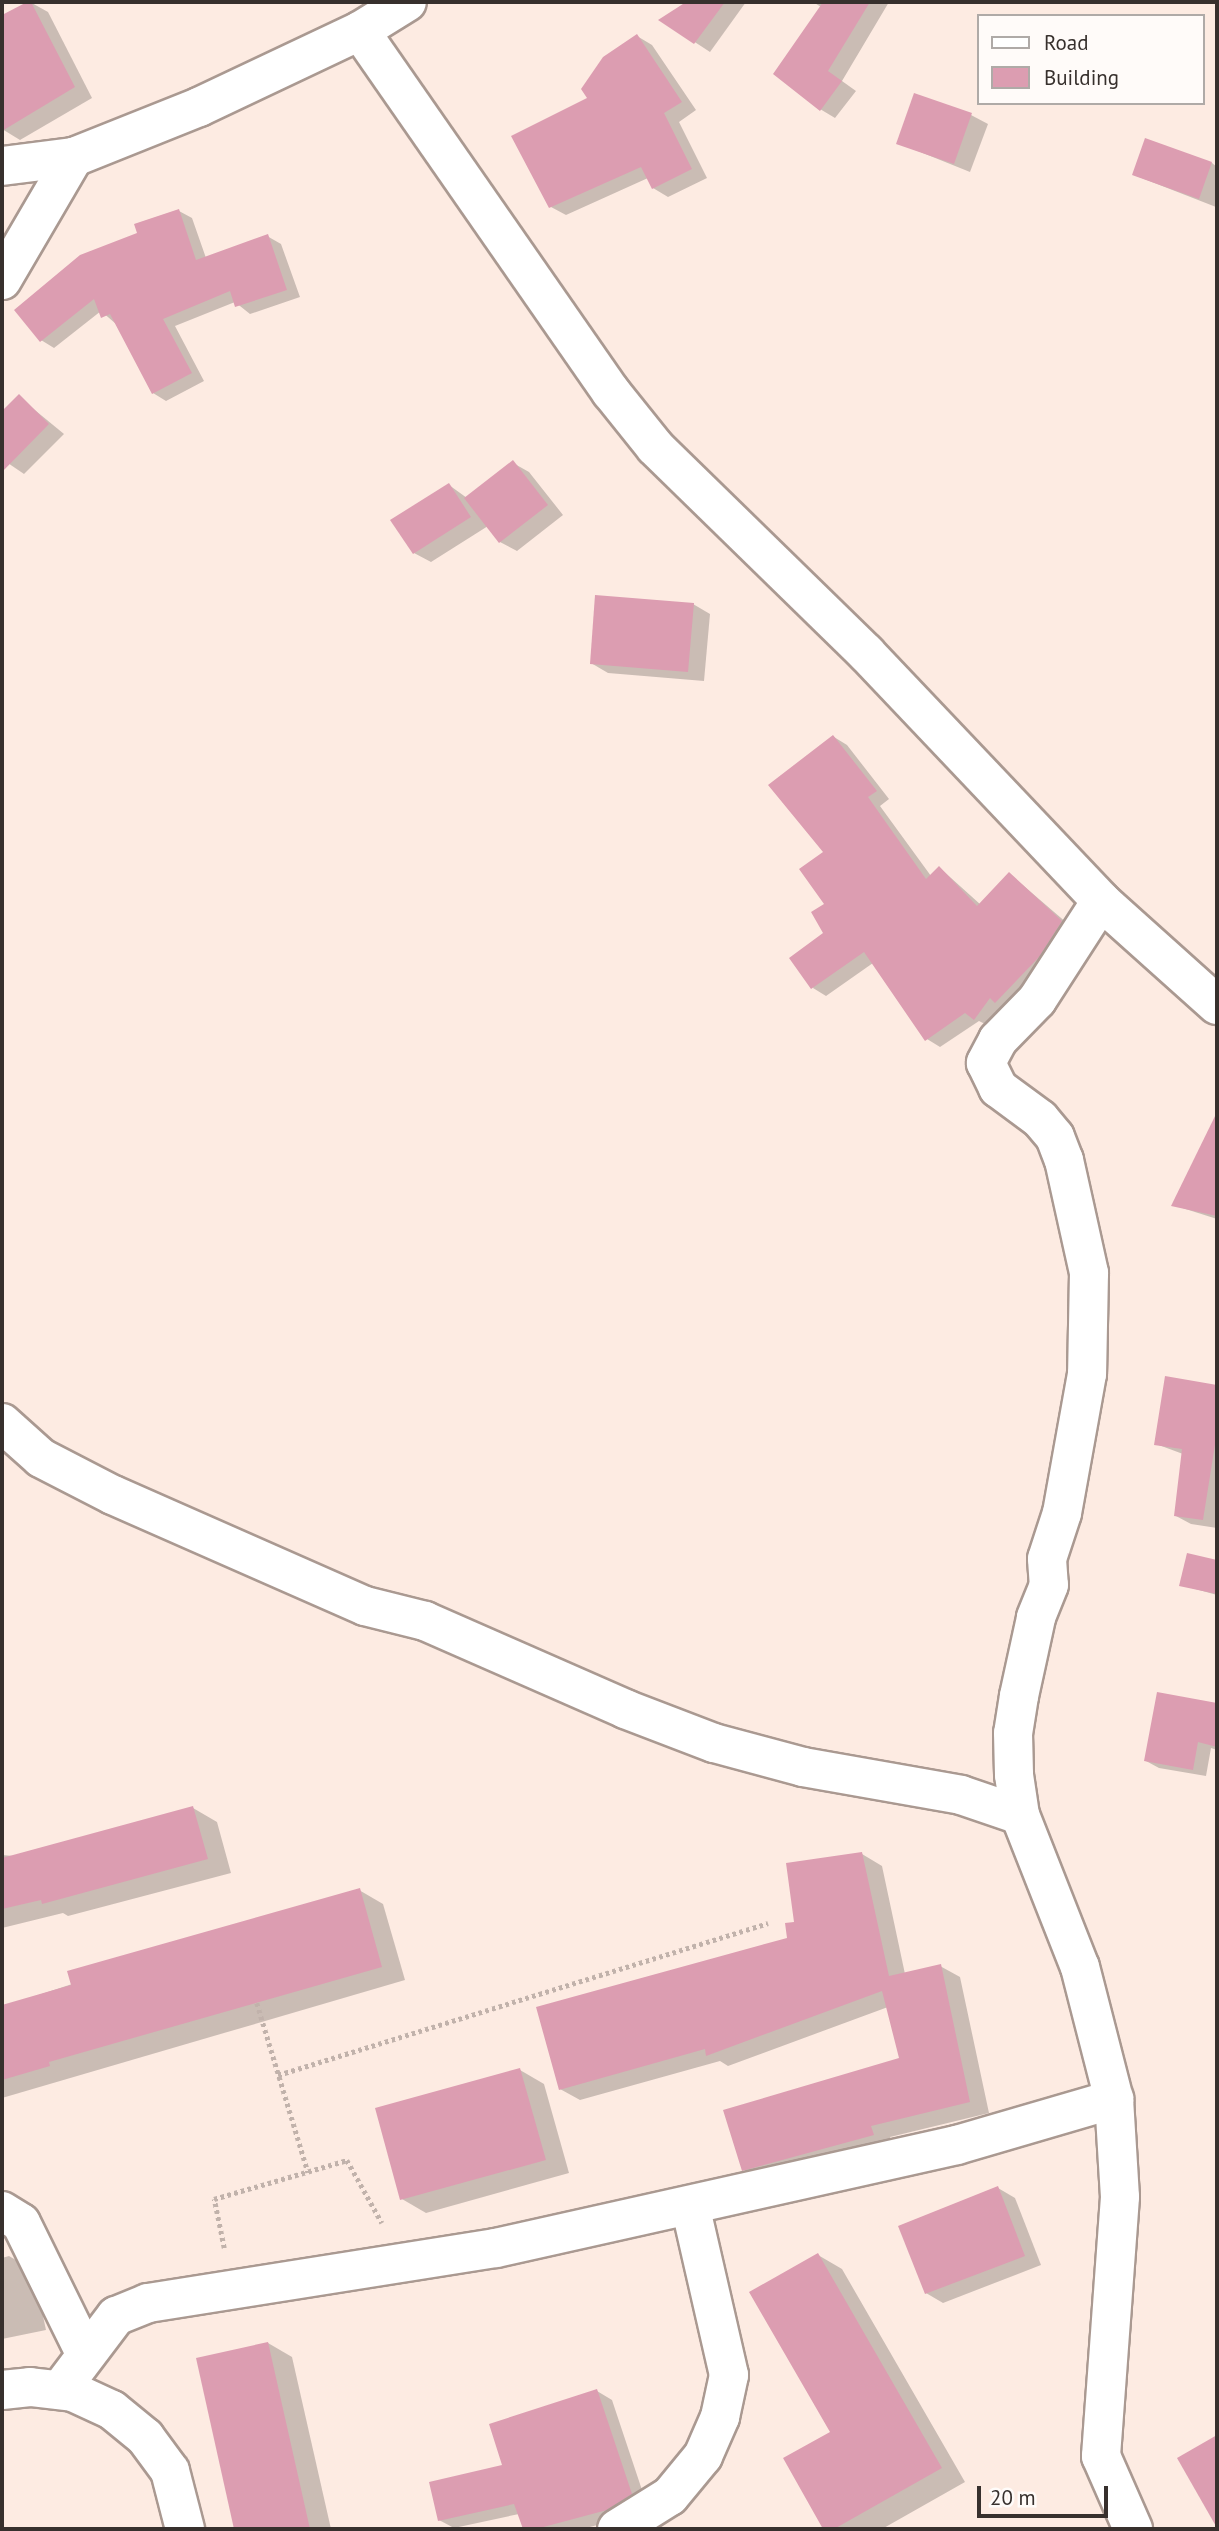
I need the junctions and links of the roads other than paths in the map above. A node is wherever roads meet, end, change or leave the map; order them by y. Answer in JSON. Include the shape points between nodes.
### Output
{"nodes":[{"id":1,"x":407,"y":2,"type":"edge"},
{"id":2,"x":360,"y":31,"type":"junction"},
{"id":3,"x":74,"y":157,"type":"junction"},
{"id":4,"x":2,"y":166,"type":"edge"},
{"id":5,"x":2,"y":280,"type":"edge"},
{"id":6,"x":1101,"y":901,"type":"junction"},
{"id":7,"x":1217,"y":1005,"type":"edge"},
{"id":8,"x":2,"y":1423,"type":"edge"},
{"id":9,"x":1020,"y":1815,"type":"junction"},
{"id":10,"x":1114,"y":2099,"type":"junction"},
{"id":11,"x":690,"y":2204,"type":"junction"},
{"id":12,"x":2,"y":2211,"type":"edge"},
{"id":13,"x":85,"y":2353,"type":"junction"},
{"id":14,"x":2,"y":2390,"type":"edge"},
{"id":15,"x":60,"y":2390,"type":"junction"},
{"id":16,"x":185,"y":2529,"type":"edge"},
{"id":17,"x":617,"y":2529,"type":"edge"},
{"id":18,"x":1133,"y":2529,"type":"edge"}],
"edges":[{"from":1,"to":2,"type":"street"},
{"from":2,"to":3,"type":"street","via":[[199,107]]},
{"from":2,"to":6,"type":"street","via":[[611,392],[655,447],[866,653]]},
{"from":3,"to":4,"type":"street"},
{"from":3,"to":5,"type":"street"},
{"from":6,"to":7,"type":"street"},
{"from":6,"to":9,"type":"street","via":[[1037,1000],[998,1040],[986,1063],[998,1088],[1040,1119],[1055,1137],[1089,1273],[1087,1374],[1062,1513],[1046,1559],[1049,1585],[1036,1618],[1013,1733]]},
{"from":8,"to":9,"type":"street","via":[[41,1458],[113,1495],[365,1606],[425,1621],[625,1709],[714,1743],[790,1763],[961,1795]]},
{"from":9,"to":10,"type":"street","via":[[1080,1967]]},
{"from":10,"to":11,"type":"street","via":[[957,2145]]},
{"from":10,"to":18,"type":"street","via":[[1120,2197],[1101,2456]]},
{"from":11,"to":13,"type":"street","via":[[496,2248],[148,2303],[117,2316]]},
{"from":11,"to":17,"type":"street","via":[[729,2375],[720,2417],[703,2456],[670,2496]]},
{"from":12,"to":13,"type":"street","via":[[21,2223]]},
{"from":13,"to":15,"type":"street"},
{"from":14,"to":15,"type":"street","via":[[30,2386]]},
{"from":15,"to":16,"type":"street","via":[[112,2410],[145,2437],[170,2471]]}]}
